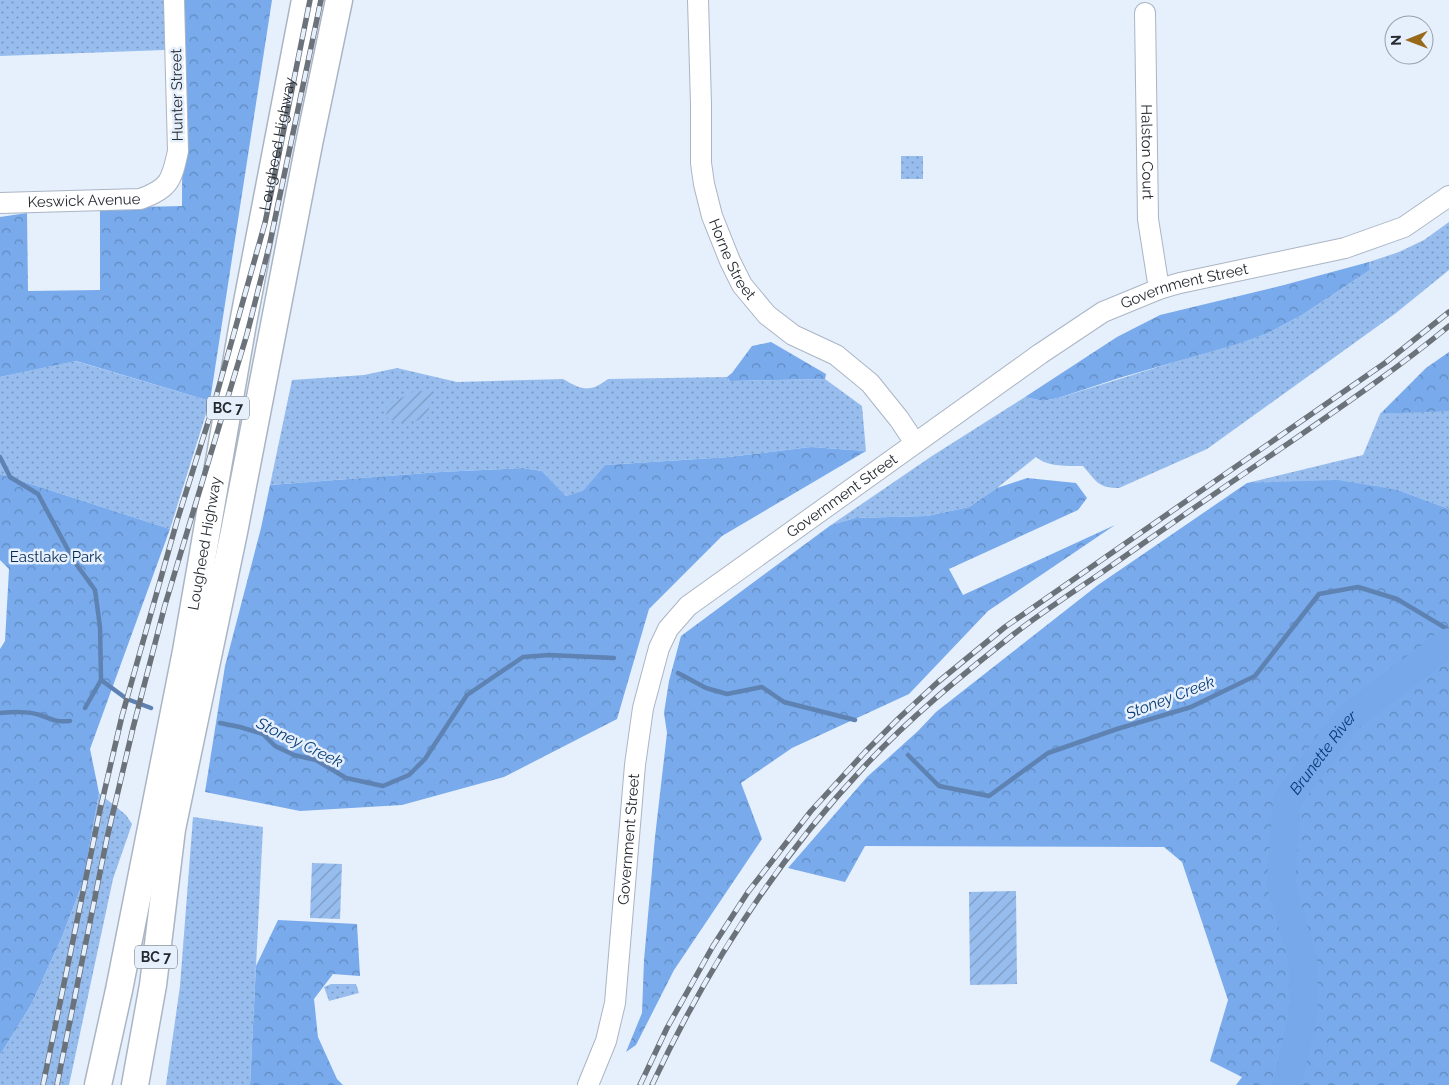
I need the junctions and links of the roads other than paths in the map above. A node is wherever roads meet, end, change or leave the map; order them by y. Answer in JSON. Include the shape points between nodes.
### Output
{"nodes":[{"id":1,"x":174,"y":0,"type":"edge"},
{"id":2,"x":306,"y":0,"type":"edge"},
{"id":3,"x":339,"y":0,"type":"edge"},
{"id":4,"x":698,"y":0,"type":"edge"},
{"id":5,"x":1145,"y":13,"type":"dead end"},
{"id":6,"x":165,"y":187,"type":"joint"},
{"id":7,"x":1449,"y":196,"type":"edge"},
{"id":8,"x":0,"y":203,"type":"edge"},
{"id":9,"x":1159,"y":289,"type":"junction"},
{"id":10,"x":915,"y":443,"type":"junction"},
{"id":11,"x":175,"y":759,"type":"junction"},
{"id":12,"x":162,"y":827,"type":"junction"},
{"id":13,"x":98,"y":1085,"type":"edge"},
{"id":14,"x":135,"y":1085,"type":"edge"},
{"id":15,"x":588,"y":1085,"type":"edge"}],
"edges":[{"from":1,"to":6,"type":"street","name":"Hunter Street","via":[[178,151],[173,174]]},
{"from":2,"to":11,"type":"main road","name":"Lougheed Highway","number":"BC 7","via":[[243,323],[205,546]]},
{"from":3,"to":11,"type":"main road","name":"Lougheed Highway","number":"BC 7","via":[[234,532]]},
{"from":4,"to":10,"type":"street","name":"Horne Street","via":[[704,184],[720,236],[738,277],[767,315],[793,335],[836,355],[870,383]]},
{"from":5,"to":9,"type":"street","name":"Halston Court","via":[[1148,219]]},
{"from":6,"to":8,"type":"street","name":"Keswick Avenue","via":[[140,199]]},
{"from":7,"to":9,"type":"street","name":"Government Street","via":[[1404,227],[1346,248]]},
{"from":9,"to":10,"type":"street","name":"Government Street","via":[[1103,312]]},
{"from":10,"to":15,"type":"street","name":"Government Street","via":[[688,606],[668,629],[659,648],[643,708],[636,756],[615,1003],[606,1041]]},
{"from":11,"to":12,"type":"main road","name":"Lougheed Highway","number":"BC 7"},
{"from":12,"to":13,"type":"main road","name":"Lougheed Highway","number":"BC 7"},
{"from":12,"to":14,"type":"main road","name":"Lougheed Highway","number":"BC 7","via":[[153,985]]}]}
